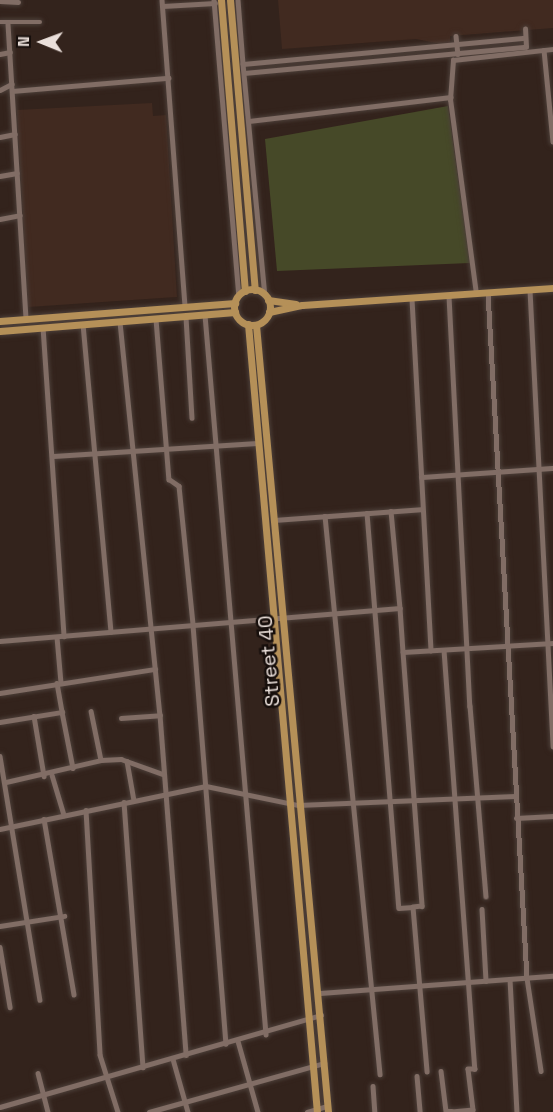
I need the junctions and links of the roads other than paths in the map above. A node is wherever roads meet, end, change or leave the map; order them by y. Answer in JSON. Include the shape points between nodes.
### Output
{"nodes":[{"id":1,"x":162,"y":0,"type":"edge"},
{"id":2,"x":230,"y":0,"type":"edge"},
{"id":3,"x":238,"y":0,"type":"edge"},
{"id":4,"x":0,"y":1,"type":"edge"},
{"id":5,"x":217,"y":1,"type":"edge"},
{"id":6,"x":18,"y":3,"type":"dead end"},
{"id":7,"x":163,"y":6,"type":"junction"},
{"id":8,"x":0,"y":22,"type":"edge"},
{"id":9,"x":40,"y":22,"type":"dead end"},
{"id":10,"x":8,"y":24,"type":"junction"},
{"id":11,"x":525,"y":29,"type":"dead end"},
{"id":12,"x":456,"y":36,"type":"dead end"},
{"id":13,"x":526,"y":40,"type":"junction"},
{"id":14,"x":457,"y":44,"type":"junction"},
{"id":15,"x":553,"y":49,"type":"edge"},
{"id":16,"x":538,"y":50,"type":"junction"},
{"id":17,"x":544,"y":50,"type":"junction"},
{"id":18,"x":10,"y":52,"type":"junction"},
{"id":19,"x":0,"y":54,"type":"edge"},
{"id":20,"x":458,"y":54,"type":"junction"},
{"id":21,"x":287,"y":60,"type":"junction"},
{"id":22,"x":243,"y":64,"type":"junction"},
{"id":23,"x":288,"y":70,"type":"junction"},
{"id":24,"x":242,"y":77,"type":"junction"},
{"id":25,"x":168,"y":78,"type":"junction"},
{"id":26,"x":228,"y":80,"type":"junction"},
{"id":27,"x":12,"y":84,"type":"junction"},
{"id":28,"x":0,"y":90,"type":"edge"},
{"id":29,"x":12,"y":91,"type":"junction"},
{"id":30,"x":451,"y":97,"type":"junction"},
{"id":31,"x":249,"y":121,"type":"junction"},
{"id":32,"x":15,"y":134,"type":"junction"},
{"id":33,"x":0,"y":137,"type":"edge"},
{"id":34,"x":553,"y":142,"type":"edge"},
{"id":35,"x":17,"y":173,"type":"junction"},
{"id":36,"x":0,"y":176,"type":"edge"},
{"id":37,"x":20,"y":215,"type":"junction"},
{"id":38,"x":0,"y":219,"type":"edge"},
{"id":39,"x":553,"y":288,"type":"edge"},
{"id":40,"x":255,"y":290,"type":"junction"},
{"id":41,"x":530,"y":290,"type":"junction"},
{"id":42,"x":245,"y":291,"type":"junction"},
{"id":43,"x":488,"y":293,"type":"junction"},
{"id":44,"x":476,"y":294,"type":"junction"},
{"id":45,"x":449,"y":296,"type":"junction"},
{"id":46,"x":266,"y":297,"type":"junction"},
{"id":47,"x":412,"y":299,"type":"junction"},
{"id":48,"x":237,"y":300,"type":"junction"},
{"id":49,"x":302,"y":305,"type":"junction"},
{"id":50,"x":185,"y":307,"type":"junction"},
{"id":51,"x":235,"y":312,"type":"junction"},
{"id":52,"x":269,"y":312,"type":"junction"},
{"id":53,"x":205,"y":315,"type":"junction"},
{"id":54,"x":186,"y":316,"type":"junction"},
{"id":55,"x":156,"y":319,"type":"junction"},
{"id":56,"x":26,"y":320,"type":"junction"},
{"id":57,"x":0,"y":321,"type":"edge"},
{"id":58,"x":120,"y":322,"type":"junction"},
{"id":59,"x":83,"y":324,"type":"junction"},
{"id":60,"x":252,"y":325,"type":"junction"},
{"id":61,"x":43,"y":327,"type":"junction"},
{"id":62,"x":0,"y":331,"type":"edge"},
{"id":63,"x":192,"y":418,"type":"dead end"},
{"id":64,"x":262,"y":443,"type":"junction"},
{"id":65,"x":216,"y":446,"type":"junction"},
{"id":66,"x":165,"y":449,"type":"junction"},
{"id":67,"x":130,"y":451,"type":"junction"},
{"id":68,"x":94,"y":453,"type":"junction"},
{"id":69,"x":52,"y":456,"type":"junction"},
{"id":70,"x":553,"y":468,"type":"edge"},
{"id":71,"x":538,"y":469,"type":"junction"},
{"id":72,"x":498,"y":472,"type":"junction"},
{"id":73,"x":458,"y":474,"type":"junction"},
{"id":74,"x":421,"y":477,"type":"junction"},
{"id":75,"x":422,"y":508,"type":"junction"},
{"id":76,"x":391,"y":511,"type":"junction"},
{"id":77,"x":367,"y":513,"type":"junction"},
{"id":78,"x":325,"y":516,"type":"junction"},
{"id":79,"x":273,"y":520,"type":"junction"},
{"id":80,"x":399,"y":608,"type":"junction"},
{"id":81,"x":375,"y":610,"type":"junction"},
{"id":82,"x":334,"y":613,"type":"junction"},
{"id":83,"x":278,"y":617,"type":"junction"},
{"id":84,"x":233,"y":621,"type":"junction"},
{"id":85,"x":193,"y":625,"type":"junction"},
{"id":86,"x":151,"y":629,"type":"junction"},
{"id":87,"x":111,"y":633,"type":"junction"},
{"id":88,"x":64,"y":636,"type":"junction"},
{"id":89,"x":57,"y":637,"type":"junction"},
{"id":90,"x":0,"y":640,"type":"edge"},
{"id":91,"x":550,"y":643,"type":"edge"},
{"id":92,"x":508,"y":646,"type":"junction"},
{"id":93,"x":467,"y":648,"type":"junction"},
{"id":94,"x":444,"y":650,"type":"junction"},
{"id":95,"x":431,"y":651,"type":"junction"},
{"id":96,"x":403,"y":652,"type":"junction"},
{"id":97,"x":155,"y":669,"type":"junction"},
{"id":98,"x":59,"y":683,"type":"junction"},
{"id":99,"x":0,"y":693,"type":"edge"},
{"id":100,"x":91,"y":711,"type":"dead end"},
{"id":101,"x":62,"y":712,"type":"junction"},
{"id":102,"x":160,"y":715,"type":"junction"},
{"id":103,"x":34,"y":716,"type":"junction"},
{"id":104,"x":121,"y":718,"type":"dead end"},
{"id":105,"x":0,"y":722,"type":"edge"},
{"id":106,"x":553,"y":746,"type":"edge"},
{"id":107,"x":0,"y":756,"type":"edge"},
{"id":108,"x":101,"y":760,"type":"junction"},
{"id":109,"x":127,"y":761,"type":"junction"},
{"id":110,"x":73,"y":768,"type":"junction"},
{"id":111,"x":163,"y":774,"type":"junction"},
{"id":112,"x":52,"y":775,"type":"junction"},
{"id":113,"x":44,"y":776,"type":"junction"},
{"id":114,"x":6,"y":782,"type":"junction"},
{"id":115,"x":206,"y":786,"type":"junction"},
{"id":116,"x":165,"y":793,"type":"junction"},
{"id":117,"x":246,"y":793,"type":"junction"},
{"id":118,"x":515,"y":796,"type":"junction"},
{"id":119,"x":478,"y":798,"type":"junction"},
{"id":120,"x":456,"y":799,"type":"junction"},
{"id":121,"x":134,"y":800,"type":"junction"},
{"id":122,"x":415,"y":801,"type":"junction"},
{"id":123,"x":124,"y":802,"type":"junction"},
{"id":124,"x":390,"y":802,"type":"junction"},
{"id":125,"x":294,"y":804,"type":"junction"},
{"id":126,"x":350,"y":804,"type":"junction"},
{"id":127,"x":86,"y":810,"type":"junction"},
{"id":128,"x":64,"y":815,"type":"junction"},
{"id":129,"x":553,"y":816,"type":"edge"},
{"id":130,"x":516,"y":818,"type":"junction"},
{"id":131,"x":44,"y":819,"type":"junction"},
{"id":132,"x":13,"y":826,"type":"junction"},
{"id":133,"x":0,"y":829,"type":"edge"},
{"id":134,"x":486,"y":896,"type":"dead end"},
{"id":135,"x":413,"y":907,"type":"junction"},
{"id":136,"x":483,"y":909,"type":"dead end"},
{"id":137,"x":63,"y":916,"type":"junction"},
{"id":138,"x":30,"y":921,"type":"junction"},
{"id":139,"x":0,"y":926,"type":"edge"},
{"id":140,"x":0,"y":947,"type":"edge"},
{"id":141,"x":553,"y":976,"type":"edge"},
{"id":142,"x":527,"y":978,"type":"junction"},
{"id":143,"x":510,"y":979,"type":"junction"},
{"id":144,"x":486,"y":981,"type":"junction"},
{"id":145,"x":468,"y":982,"type":"junction"},
{"id":146,"x":419,"y":986,"type":"junction"},
{"id":147,"x":373,"y":989,"type":"junction"},
{"id":148,"x":319,"y":993,"type":"junction"},
{"id":149,"x":74,"y":994,"type":"dead end"},
{"id":150,"x":40,"y":1000,"type":"dead end"},
{"id":151,"x":10,"y":1007,"type":"dead end"},
{"id":152,"x":321,"y":1015,"type":"junction"},
{"id":153,"x":309,"y":1019,"type":"junction"},
{"id":154,"x":266,"y":1034,"type":"junction"},
{"id":155,"x":238,"y":1041,"type":"junction"},
{"id":156,"x":226,"y":1044,"type":"junction"},
{"id":157,"x":186,"y":1055,"type":"junction"},
{"id":158,"x":173,"y":1059,"type":"junction"},
{"id":159,"x":324,"y":1064,"type":"junction"},
{"id":160,"x":314,"y":1066,"type":"junction"},
{"id":161,"x":143,"y":1067,"type":"junction"},
{"id":162,"x":427,"y":1071,"type":"dead end"},
{"id":163,"x":441,"y":1071,"type":"dead end"},
{"id":164,"x":541,"y":1071,"type":"dead end"},
{"id":165,"x":38,"y":1073,"type":"dead end"},
{"id":166,"x":380,"y":1074,"type":"dead end"},
{"id":167,"x":417,"y":1076,"type":"dead end"},
{"id":168,"x":106,"y":1077,"type":"junction"},
{"id":169,"x":250,"y":1084,"type":"junction"},
{"id":170,"x":373,"y":1086,"type":"dead end"},
{"id":171,"x":44,"y":1095,"type":"junction"},
{"id":172,"x":185,"y":1102,"type":"junction"},
{"id":173,"x":0,"y":1107,"type":"edge"},
{"id":174,"x":328,"y":1109,"type":"edge"},
{"id":175,"x":317,"y":1111,"type":"edge"},
{"id":176,"x":48,"y":1112,"type":"edge"},
{"id":177,"x":118,"y":1112,"type":"edge"},
{"id":178,"x":149,"y":1112,"type":"edge"},
{"id":179,"x":188,"y":1112,"type":"edge"},
{"id":180,"x":258,"y":1112,"type":"edge"},
{"id":181,"x":307,"y":1112,"type":"edge"},
{"id":182,"x":375,"y":1112,"type":"edge"},
{"id":183,"x":420,"y":1112,"type":"edge"},
{"id":184,"x":452,"y":1112,"type":"edge"},
{"id":185,"x":517,"y":1112,"type":"edge"}],
"edges":[{"from":1,"to":7,"type":"street"},
{"from":2,"to":24,"type":"main road"},
{"from":3,"to":22,"type":"street"},
{"from":4,"to":6,"type":"street"},
{"from":5,"to":7,"type":"street"},
{"from":5,"to":26,"type":"main road"},
{"from":5,"to":48,"type":"street"},
{"from":7,"to":25,"type":"street"},
{"from":8,"to":10,"type":"street"},
{"from":9,"to":10,"type":"street"},
{"from":10,"to":18,"type":"street"},
{"from":11,"to":13,"type":"street"},
{"from":12,"to":14,"type":"street"},
{"from":13,"to":14,"type":"street"},
{"from":13,"to":16,"type":"street"},
{"from":13,"to":20,"type":"street","via":[[526,48]]},
{"from":14,"to":20,"type":"street"},
{"from":14,"to":21,"type":"street"},
{"from":15,"to":17,"type":"street"},
{"from":16,"to":17,"type":"street"},
{"from":16,"to":30,"type":"street","via":[[453,60]]},
{"from":17,"to":34,"type":"street"},
{"from":18,"to":19,"type":"street"},
{"from":18,"to":27,"type":"street"},
{"from":20,"to":23,"type":"street"},
{"from":21,"to":22,"type":"street"},
{"from":21,"to":23,"type":"street"},
{"from":22,"to":24,"type":"street"},
{"from":23,"to":24,"type":"street"},
{"from":24,"to":26,"type":"main road"},
{"from":24,"to":31,"type":"street"},
{"from":24,"to":40,"type":"main road"},
{"from":25,"to":29,"type":"street"},
{"from":25,"to":50,"type":"street"},
{"from":26,"to":42,"type":"main road"},
{"from":27,"to":28,"type":"street"},
{"from":27,"to":29,"type":"street"},
{"from":29,"to":32,"type":"street"},
{"from":30,"to":31,"type":"street"},
{"from":30,"to":44,"type":"street"},
{"from":31,"to":46,"type":"street"},
{"from":32,"to":33,"type":"street"},
{"from":32,"to":35,"type":"street"},
{"from":35,"to":36,"type":"street"},
{"from":35,"to":37,"type":"street"},
{"from":37,"to":38,"type":"street"},
{"from":37,"to":56,"type":"street"},
{"from":39,"to":41,"type":"main road"},
{"from":40,"to":42,"type":"main road"},
{"from":40,"to":46,"type":"main road"},
{"from":41,"to":43,"type":"main road"},
{"from":41,"to":71,"type":"street"},
{"from":42,"to":48,"type":"main road"},
{"from":43,"to":44,"type":"main road"},
{"from":43,"to":72,"type":"street"},
{"from":44,"to":45,"type":"main road"},
{"from":45,"to":47,"type":"main road"},
{"from":45,"to":73,"type":"street"},
{"from":46,"to":49,"type":"main road"},
{"from":46,"to":52,"type":"main road"},
{"from":47,"to":49,"type":"main road"},
{"from":47,"to":74,"type":"street"},
{"from":48,"to":50,"type":"main road"},
{"from":48,"to":51,"type":"main road"},
{"from":49,"to":52,"type":"main road"},
{"from":50,"to":56,"type":"main road"},
{"from":51,"to":53,"type":"main road"},
{"from":51,"to":60,"type":"main road"},
{"from":52,"to":60,"type":"main road"},
{"from":53,"to":54,"type":"main road"},
{"from":53,"to":65,"type":"street"},
{"from":54,"to":55,"type":"main road"},
{"from":54,"to":63,"type":"street"},
{"from":55,"to":58,"type":"main road"},
{"from":55,"to":66,"type":"street"},
{"from":56,"to":57,"type":"main road"},
{"from":58,"to":59,"type":"main road"},
{"from":58,"to":67,"type":"street"},
{"from":59,"to":61,"type":"main road"},
{"from":59,"to":68,"type":"street"},
{"from":60,"to":64,"type":"main road"},
{"from":61,"to":62,"type":"main road"},
{"from":61,"to":69,"type":"street"},
{"from":64,"to":65,"type":"street"},
{"from":64,"to":79,"type":"main road","name":"Street 40"},
{"from":64,"to":83,"type":"main road"},
{"from":65,"to":66,"type":"street"},
{"from":65,"to":84,"type":"street"},
{"from":66,"to":67,"type":"street"},
{"from":66,"to":85,"type":"street","via":[[169,479],[179,486]]},
{"from":67,"to":68,"type":"street"},
{"from":67,"to":86,"type":"street"},
{"from":68,"to":69,"type":"street"},
{"from":68,"to":87,"type":"street"},
{"from":69,"to":88,"type":"street"},
{"from":70,"to":71,"type":"street"},
{"from":71,"to":72,"type":"street"},
{"from":71,"to":91,"type":"street"},
{"from":72,"to":73,"type":"street"},
{"from":72,"to":92,"type":"street"},
{"from":73,"to":74,"type":"street"},
{"from":73,"to":93,"type":"street"},
{"from":74,"to":75,"type":"street"},
{"from":75,"to":76,"type":"street"},
{"from":75,"to":95,"type":"street"},
{"from":76,"to":77,"type":"street"},
{"from":76,"to":80,"type":"street"},
{"from":77,"to":78,"type":"street"},
{"from":77,"to":81,"type":"street"},
{"from":78,"to":79,"type":"street"},
{"from":78,"to":82,"type":"street"},
{"from":79,"to":83,"type":"main road","name":"Street 40"},
{"from":80,"to":81,"type":"street"},
{"from":80,"to":96,"type":"street"},
{"from":81,"to":82,"type":"street"},
{"from":81,"to":124,"type":"street"},
{"from":82,"to":83,"type":"street"},
{"from":82,"to":126,"type":"street"},
{"from":83,"to":84,"type":"street"},
{"from":83,"to":125,"type":"main road","name":"Street 40"},
{"from":84,"to":85,"type":"street"},
{"from":84,"to":117,"type":"street"},
{"from":85,"to":86,"type":"street"},
{"from":85,"to":115,"type":"street"},
{"from":86,"to":87,"type":"street"},
{"from":86,"to":97,"type":"street"},
{"from":87,"to":88,"type":"street"},
{"from":88,"to":89,"type":"street"},
{"from":89,"to":90,"type":"street"},
{"from":89,"to":98,"type":"street"},
{"from":91,"to":92,"type":"street"},
{"from":91,"to":106,"type":"street"},
{"from":92,"to":93,"type":"street"},
{"from":92,"to":118,"type":"street"},
{"from":93,"to":94,"type":"street"},
{"from":93,"to":119,"type":"street"},
{"from":94,"to":95,"type":"street"},
{"from":94,"to":120,"type":"street"},
{"from":95,"to":96,"type":"street"},
{"from":96,"to":122,"type":"street"},
{"from":97,"to":98,"type":"street"},
{"from":97,"to":102,"type":"street"},
{"from":98,"to":99,"type":"street"},
{"from":98,"to":101,"type":"street"},
{"from":100,"to":108,"type":"street"},
{"from":101,"to":103,"type":"street"},
{"from":101,"to":110,"type":"street"},
{"from":102,"to":104,"type":"street"},
{"from":102,"to":111,"type":"street"},
{"from":103,"to":105,"type":"street"},
{"from":103,"to":113,"type":"street"},
{"from":107,"to":114,"type":"street"},
{"from":108,"to":109,"type":"street"},
{"from":108,"to":110,"type":"street"},
{"from":109,"to":111,"type":"street"},
{"from":109,"to":121,"type":"street"},
{"from":110,"to":112,"type":"street"},
{"from":111,"to":116,"type":"street"},
{"from":112,"to":113,"type":"street"},
{"from":112,"to":128,"type":"street"},
{"from":113,"to":114,"type":"street"},
{"from":114,"to":132,"type":"street"},
{"from":115,"to":116,"type":"street"},
{"from":115,"to":117,"type":"street"},
{"from":115,"to":156,"type":"street"},
{"from":116,"to":121,"type":"street"},
{"from":116,"to":157,"type":"street"},
{"from":117,"to":125,"type":"street"},
{"from":117,"to":154,"type":"street"},
{"from":118,"to":119,"type":"street"},
{"from":118,"to":130,"type":"street"},
{"from":119,"to":120,"type":"street"},
{"from":119,"to":134,"type":"street"},
{"from":120,"to":122,"type":"street"},
{"from":120,"to":145,"type":"street"},
{"from":121,"to":123,"type":"street"},
{"from":122,"to":124,"type":"street"},
{"from":122,"to":135,"type":"street","via":[[422,906]]},
{"from":123,"to":127,"type":"street"},
{"from":123,"to":161,"type":"street"},
{"from":124,"to":126,"type":"street"},
{"from":124,"to":135,"type":"street","via":[[399,908]]},
{"from":125,"to":126,"type":"street"},
{"from":125,"to":148,"type":"main road","name":"Street 40"},
{"from":125,"to":153,"type":"main road"},
{"from":126,"to":147,"type":"street"},
{"from":127,"to":128,"type":"street"},
{"from":127,"to":168,"type":"street","via":[[100,1055]]},
{"from":128,"to":131,"type":"street"},
{"from":129,"to":130,"type":"street"},
{"from":130,"to":142,"type":"street"},
{"from":131,"to":132,"type":"street"},
{"from":131,"to":137,"type":"street"},
{"from":132,"to":133,"type":"street"},
{"from":132,"to":138,"type":"street"},
{"from":135,"to":146,"type":"street"},
{"from":136,"to":144,"type":"street"},
{"from":137,"to":138,"type":"street"},
{"from":137,"to":149,"type":"street"},
{"from":138,"to":139,"type":"street"},
{"from":138,"to":150,"type":"street"},
{"from":140,"to":151,"type":"street"},
{"from":141,"to":142,"type":"street"},
{"from":142,"to":143,"type":"street"},
{"from":142,"to":164,"type":"street"},
{"from":143,"to":144,"type":"street"},
{"from":143,"to":185,"type":"street"},
{"from":144,"to":145,"type":"street"},
{"from":145,"to":146,"type":"street"},
{"from":145,"to":184,"type":"street","via":[[473,1110]]},
{"from":146,"to":147,"type":"street"},
{"from":146,"to":162,"type":"street"},
{"from":147,"to":148,"type":"street"},
{"from":147,"to":166,"type":"street"},
{"from":148,"to":152,"type":"main road","name":"Street 40"},
{"from":152,"to":153,"type":"street"},
{"from":152,"to":159,"type":"main road","name":"Street 40"},
{"from":153,"to":154,"type":"street"},
{"from":153,"to":160,"type":"main road"},
{"from":154,"to":155,"type":"street"},
{"from":155,"to":156,"type":"street"},
{"from":155,"to":169,"type":"street"},
{"from":156,"to":157,"type":"street"},
{"from":157,"to":158,"type":"street"},
{"from":158,"to":161,"type":"street"},
{"from":158,"to":172,"type":"street"},
{"from":159,"to":160,"type":"street"},
{"from":159,"to":174,"type":"main road","name":"Street 40"},
{"from":160,"to":169,"type":"street"},
{"from":160,"to":175,"type":"main road"},
{"from":161,"to":168,"type":"street"},
{"from":163,"to":184,"type":"street","via":[[446,1111]]},
{"from":165,"to":171,"type":"street"},
{"from":167,"to":183,"type":"street"},
{"from":168,"to":171,"type":"street"},
{"from":168,"to":177,"type":"street"},
{"from":169,"to":172,"type":"street"},
{"from":169,"to":180,"type":"street"},
{"from":170,"to":182,"type":"street"},
{"from":171,"to":173,"type":"street"},
{"from":171,"to":176,"type":"street"},
{"from":172,"to":178,"type":"street"},
{"from":172,"to":179,"type":"street"},
{"from":174,"to":175,"type":"street"},
{"from":175,"to":181,"type":"street"}]}
